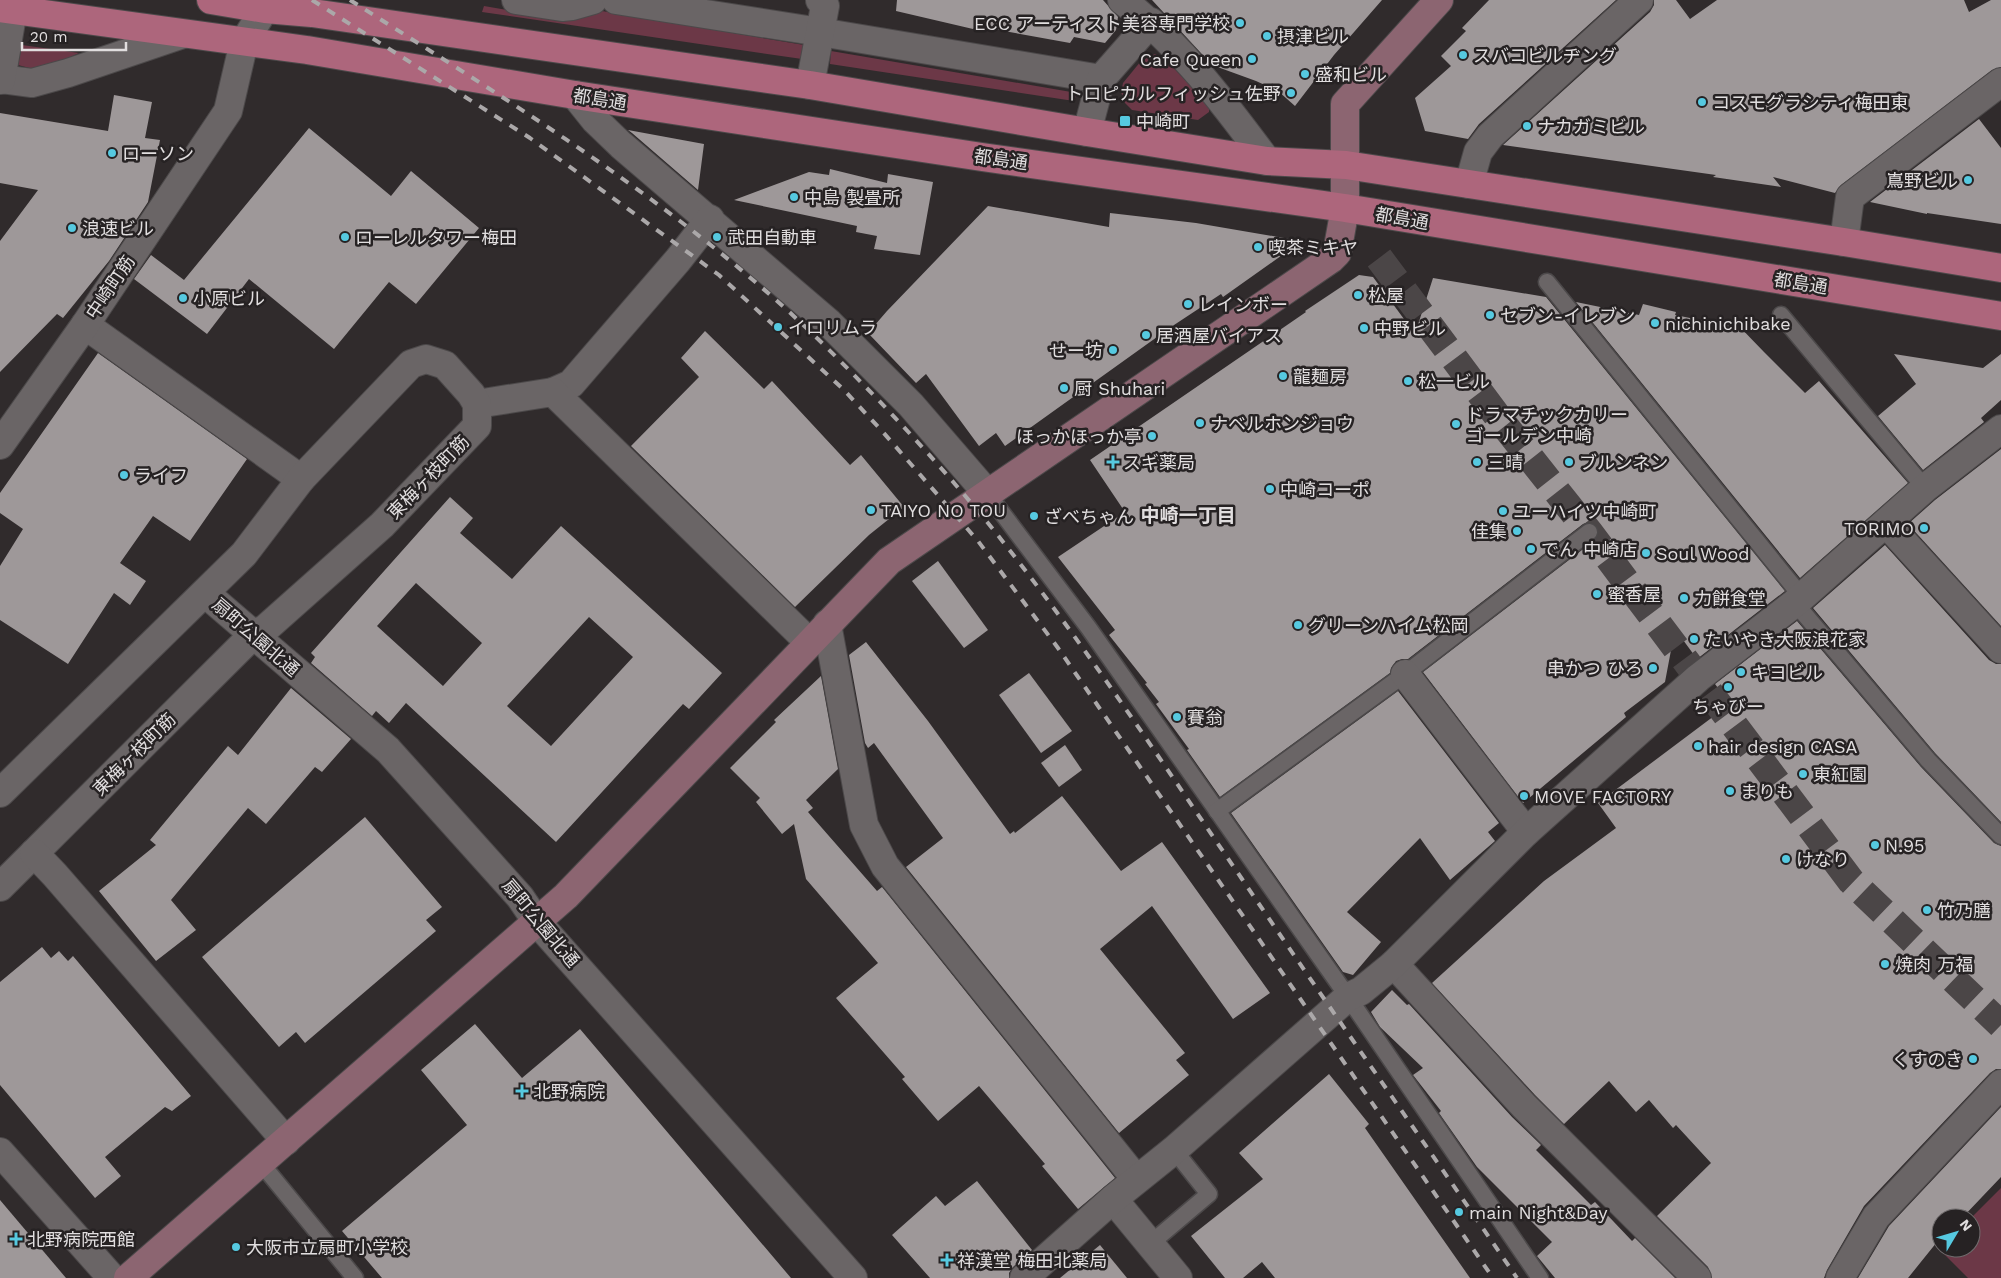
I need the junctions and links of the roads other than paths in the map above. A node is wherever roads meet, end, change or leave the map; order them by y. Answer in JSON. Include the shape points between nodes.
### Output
{"nodes":[{"id":1,"x":211,"y":0,"type":"edge"},
{"id":2,"x":516,"y":0,"type":"edge"},
{"id":3,"x":593,"y":0,"type":"edge"},
{"id":4,"x":616,"y":0,"type":"edge"},
{"id":5,"x":820,"y":0,"type":"edge"},
{"id":6,"x":1122,"y":0,"type":"edge"},
{"id":7,"x":1439,"y":0,"type":"edge"},
{"id":8,"x":1639,"y":0,"type":"edge"},
{"id":9,"x":267,"y":5,"type":"edge"},
{"id":10,"x":7,"y":9,"type":"edge"},
{"id":11,"x":1148,"y":11,"type":"edge"},
{"id":12,"x":820,"y":32,"type":"junction"},
{"id":13,"x":183,"y":34,"type":"junction"},
{"id":14,"x":244,"y":42,"type":"junction"},
{"id":15,"x":1101,"y":79,"type":"junction"},
{"id":16,"x":0,"y":80,"type":"edge"},
{"id":17,"x":2001,"y":82,"type":"edge"},
{"id":18,"x":810,"y":85,"type":"junction"},
{"id":19,"x":575,"y":95,"type":"junction"},
{"id":20,"x":1088,"y":132,"type":"junction"},
{"id":21,"x":1267,"y":161,"type":"junction"},
{"id":22,"x":1346,"y":166,"type":"junction"},
{"id":23,"x":1469,"y":184,"type":"junction"},
{"id":24,"x":1345,"y":208,"type":"junction"},
{"id":25,"x":710,"y":219,"type":"junction"},
{"id":26,"x":1844,"y":242,"type":"junction"},
{"id":27,"x":2001,"y":268,"type":"edge"},
{"id":28,"x":1547,"y":282,"type":"dead end"},
{"id":29,"x":1781,"y":315,"type":"dead end"},
{"id":30,"x":2001,"y":316,"type":"edge"},
{"id":31,"x":85,"y":325,"type":"junction"},
{"id":32,"x":553,"y":392,"type":"junction"},
{"id":33,"x":477,"y":404,"type":"junction"},
{"id":34,"x":2001,"y":429,"type":"edge"},
{"id":35,"x":0,"y":446,"type":"edge"},
{"id":36,"x":301,"y":479,"type":"junction"},
{"id":37,"x":1925,"y":488,"type":"junction"},
{"id":38,"x":987,"y":493,"type":"junction"},
{"id":39,"x":1886,"y":523,"type":"junction"},
{"id":40,"x":1589,"y":532,"type":"dead end"},
{"id":41,"x":205,"y":592,"type":"junction"},
{"id":42,"x":1799,"y":600,"type":"junction"},
{"id":43,"x":254,"y":634,"type":"junction"},
{"id":44,"x":819,"y":634,"type":"junction"},
{"id":45,"x":2001,"y":649,"type":"edge"},
{"id":46,"x":1405,"y":674,"type":"junction"},
{"id":47,"x":0,"y":793,"type":"edge"},
{"id":48,"x":1217,"y":811,"type":"junction"},
{"id":49,"x":1526,"y":832,"type":"junction"},
{"id":50,"x":2001,"y":836,"type":"edge"},
{"id":51,"x":34,"y":853,"type":"junction"},
{"id":52,"x":0,"y":887,"type":"edge"},
{"id":53,"x":536,"y":922,"type":"junction"},
{"id":54,"x":1394,"y":964,"type":"junction"},
{"id":55,"x":1348,"y":997,"type":"junction"},
{"id":56,"x":2001,"y":1084,"type":"edge"},
{"id":57,"x":286,"y":1141,"type":"junction"},
{"id":58,"x":1174,"y":1150,"type":"junction"},
{"id":59,"x":0,"y":1152,"type":"edge"},
{"id":60,"x":260,"y":1162,"type":"junction"},
{"id":61,"x":1136,"y":1179,"type":"junction"},
{"id":62,"x":1113,"y":1198,"type":"junction"},
{"id":63,"x":1150,"y":1244,"type":"junction"},
{"id":64,"x":112,"y":1278,"type":"edge"},
{"id":65,"x":128,"y":1278,"type":"edge"},
{"id":66,"x":355,"y":1278,"type":"edge"},
{"id":67,"x":853,"y":1278,"type":"edge"},
{"id":68,"x":1024,"y":1278,"type":"edge"},
{"id":69,"x":1178,"y":1278,"type":"edge"},
{"id":70,"x":1540,"y":1278,"type":"edge"},
{"id":71,"x":1697,"y":1278,"type":"edge"},
{"id":72,"x":1840,"y":1278,"type":"edge"}],
"edges":[{"from":1,"to":9,"type":"main road"},
{"from":2,"to":3,"type":"street","via":[[562,7]]},
{"from":4,"to":12,"type":"street"},
{"from":5,"to":12,"type":"street","via":[[825,6]]},
{"from":6,"to":11,"type":"street"},
{"from":7,"to":22,"type":"street","via":[[1345,104]]},
{"from":8,"to":23,"type":"street","via":[[1490,136],[1478,152]]},
{"from":9,"to":14,"type":"street","name":"中崎町筋"},
{"from":9,"to":18,"type":"main road"},
{"from":10,"to":13,"type":"main road","name":"都島通"},
{"from":10,"to":16,"type":"street"},
{"from":11,"to":15,"type":"street"},
{"from":11,"to":21,"type":"street"},
{"from":12,"to":15,"type":"street"},
{"from":12,"to":18,"type":"street"},
{"from":13,"to":14,"type":"main road","name":"都島通"},
{"from":13,"to":16,"type":"street","via":[[32,83]]},
{"from":14,"to":19,"type":"main road","name":"都島通"},
{"from":14,"to":31,"type":"street","name":"中崎町筋","via":[[228,111]]},
{"from":15,"to":20,"type":"street"},
{"from":17,"to":26,"type":"street","via":[[1850,197]]},
{"from":18,"to":20,"type":"main road"},
{"from":19,"to":24,"type":"main road","name":"都島通"},
{"from":19,"to":25,"type":"street","via":[[621,145]]},
{"from":20,"to":21,"type":"main road"},
{"from":21,"to":22,"type":"main road"},
{"from":22,"to":23,"type":"main road"},
{"from":22,"to":24,"type":"street"},
{"from":23,"to":26,"type":"main road"},
{"from":24,"to":30,"type":"main road","name":"都島通"},
{"from":24,"to":38,"type":"street","via":[[1337,253],[1331,259]]},
{"from":25,"to":32,"type":"street","via":[[571,384]]},
{"from":25,"to":38,"type":"street","via":[[836,329],[911,405]]},
{"from":26,"to":27,"type":"main road"},
{"from":28,"to":42,"type":"lane"},
{"from":29,"to":37,"type":"lane"},
{"from":31,"to":35,"type":"street","name":"中崎町筋"},
{"from":31,"to":36,"type":"street"},
{"from":32,"to":33,"type":"street"},
{"from":32,"to":44,"type":"street"},
{"from":33,"to":36,"type":"street","via":[[445,365],[426,359],[411,364]]},
{"from":33,"to":43,"type":"street","name":"東梅ヶ枝町筋","via":[[477,426],[382,525],[265,629]]},
{"from":34,"to":37,"type":"street"},
{"from":36,"to":41,"type":"street","via":[[244,554]]},
{"from":37,"to":39,"type":"street"},
{"from":38,"to":44,"type":"street","via":[[889,561]]},
{"from":38,"to":48,"type":"lane","via":[[1088,627]]},
{"from":39,"to":42,"type":"street"},
{"from":39,"to":45,"type":"street"},
{"from":40,"to":46,"type":"lane"},
{"from":41,"to":43,"type":"street","name":"扇町公園北通"},
{"from":41,"to":47,"type":"street"},
{"from":42,"to":49,"type":"street","via":[[1698,678]]},
{"from":42,"to":50,"type":"lane","via":[[1928,760]]},
{"from":43,"to":51,"type":"street","name":"東梅ヶ枝町筋"},
{"from":43,"to":53,"type":"street","name":"扇町公園北通","via":[[388,750],[520,897]]},
{"from":44,"to":53,"type":"street","via":[[566,896]]},
{"from":44,"to":61,"type":"street","via":[[834,652],[864,825],[885,866]]},
{"from":46,"to":48,"type":"lane"},
{"from":46,"to":49,"type":"street"},
{"from":48,"to":55,"type":"lane"},
{"from":49,"to":54,"type":"street"},
{"from":51,"to":52,"type":"street","name":"東梅ヶ枝町筋"},
{"from":51,"to":57,"type":"street"},
{"from":53,"to":57,"type":"street"},
{"from":53,"to":67,"type":"street","name":"扇町公園北通"},
{"from":54,"to":55,"type":"street","via":[[1361,991]]},
{"from":54,"to":71,"type":"street","via":[[1524,1106]]},
{"from":55,"to":58,"type":"street"},
{"from":55,"to":70,"type":"lane"},
{"from":56,"to":72,"type":"street","via":[[1876,1217]]},
{"from":57,"to":60,"type":"street"},
{"from":58,"to":61,"type":"street"},
{"from":58,"to":63,"type":"lane","via":[[1209,1194]]},
{"from":59,"to":64,"type":"street"},
{"from":60,"to":65,"type":"street"},
{"from":60,"to":66,"type":"lane"},
{"from":61,"to":62,"type":"street"},
{"from":62,"to":63,"type":"street"},
{"from":62,"to":68,"type":"street"},
{"from":63,"to":69,"type":"street"}]}
